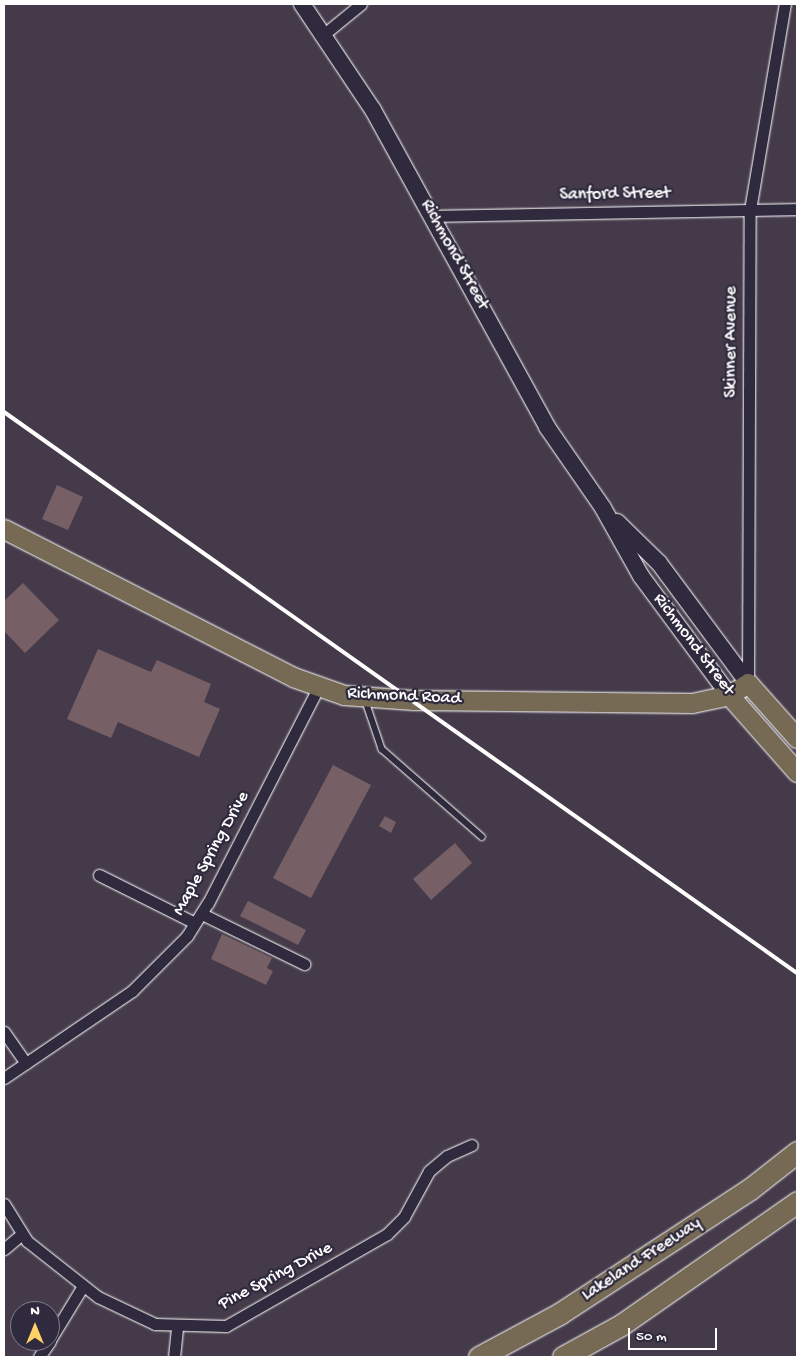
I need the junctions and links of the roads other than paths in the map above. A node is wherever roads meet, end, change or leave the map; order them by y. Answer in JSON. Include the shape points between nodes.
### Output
{"nodes":[{"id":1,"x":302,"y":4,"type":"edge"},
{"id":2,"x":361,"y":4,"type":"edge"},
{"id":3,"x":784,"y":4,"type":"edge"},
{"id":4,"x":323,"y":35,"type":"junction"},
{"id":5,"x":750,"y":210,"type":"junction"},
{"id":6,"x":797,"y":210,"type":"edge"},
{"id":7,"x":434,"y":216,"type":"junction"},
{"id":8,"x":603,"y":508,"type":"junction"},
{"id":9,"x":4,"y":529,"type":"edge"},
{"id":10,"x":748,"y":683,"type":"junction"},
{"id":11,"x":318,"y":688,"type":"junction"},
{"id":12,"x":729,"y":695,"type":"junction"},
{"id":13,"x":365,"y":699,"type":"junction"},
{"id":14,"x":797,"y":738,"type":"edge"},
{"id":15,"x":797,"y":772,"type":"edge"},
{"id":16,"x":482,"y":838,"type":"dead end"},
{"id":17,"x":99,"y":876,"type":"dead end"},
{"id":18,"x":199,"y":918,"type":"junction"},
{"id":19,"x":304,"y":964,"type":"dead end"},
{"id":20,"x":4,"y":1032,"type":"edge"},
{"id":21,"x":26,"y":1063,"type":"junction"},
{"id":22,"x":4,"y":1078,"type":"edge"},
{"id":23,"x":472,"y":1144,"type":"dead end"},
{"id":24,"x":797,"y":1152,"type":"edge"},
{"id":25,"x":797,"y":1202,"type":"edge"},
{"id":26,"x":4,"y":1204,"type":"edge"},
{"id":27,"x":22,"y":1234,"type":"junction"},
{"id":28,"x":4,"y":1249,"type":"edge"},
{"id":29,"x":84,"y":1286,"type":"junction"},
{"id":30,"x":60,"y":1325,"type":"edge"},
{"id":31,"x":177,"y":1328,"type":"junction"},
{"id":32,"x":174,"y":1357,"type":"edge"},
{"id":33,"x":479,"y":1357,"type":"edge"},
{"id":34,"x":563,"y":1357,"type":"edge"}],
"edges":[{"from":1,"to":4,"type":"main road","name":"Richmond Street"},
{"from":2,"to":4,"type":"street"},
{"from":3,"to":5,"type":"street","name":"Skinner Avenue"},
{"from":4,"to":7,"type":"main road","name":"Richmond Street","via":[[373,110]]},
{"from":5,"to":6,"type":"street","name":"Sanford Street"},
{"from":5,"to":7,"type":"street","name":"Sanford Street"},
{"from":5,"to":10,"type":"street","name":"Skinner Avenue"},
{"from":7,"to":8,"type":"main road","name":"Richmond Street","via":[[548,427]]},
{"from":8,"to":10,"type":"main road","name":"Richmond Street","via":[[658,563]]},
{"from":8,"to":12,"type":"main road","name":"Richmond Street","via":[[641,576]]},
{"from":9,"to":11,"type":"main road","name":"Richmond Road"},
{"from":10,"to":12,"type":"main road","name":"Richmond Road"},
{"from":10,"to":14,"type":"main road","name":"Richmond Street"},
{"from":11,"to":13,"type":"main road","name":"Richmond Road"},
{"from":11,"to":18,"type":"street","name":"Maple Spring Drive"},
{"from":12,"to":13,"type":"main road","name":"Richmond Road","via":[[692,703]]},
{"from":12,"to":15,"type":"main road","name":"Richmond Street"},
{"from":13,"to":16,"type":"lane","via":[[382,749]]},
{"from":17,"to":18,"type":"street"},
{"from":18,"to":19,"type":"street"},
{"from":18,"to":21,"type":"street","name":"Maple Spring Drive","via":[[151,975]]},
{"from":20,"to":21,"type":"street"},
{"from":21,"to":22,"type":"street","name":"Maple Spring Drive"},
{"from":23,"to":31,"type":"street","name":"Pine Spring Drive","via":[[436,1164],[421,1182],[404,1217],[388,1234],[236,1322]]},
{"from":24,"to":33,"type":"highway","name":"Lakeland Freeway","via":[[750,1189],[567,1308]]},
{"from":25,"to":34,"type":"highway","via":[[621,1325]]},
{"from":26,"to":27,"type":"street","name":"Pine Spring Drive"},
{"from":27,"to":28,"type":"street"},
{"from":27,"to":29,"type":"street","name":"Pine Spring Drive"},
{"from":29,"to":30,"type":"street"},
{"from":29,"to":31,"type":"street","name":"Pine Spring Drive","via":[[132,1316]]},
{"from":31,"to":32,"type":"street"}]}
